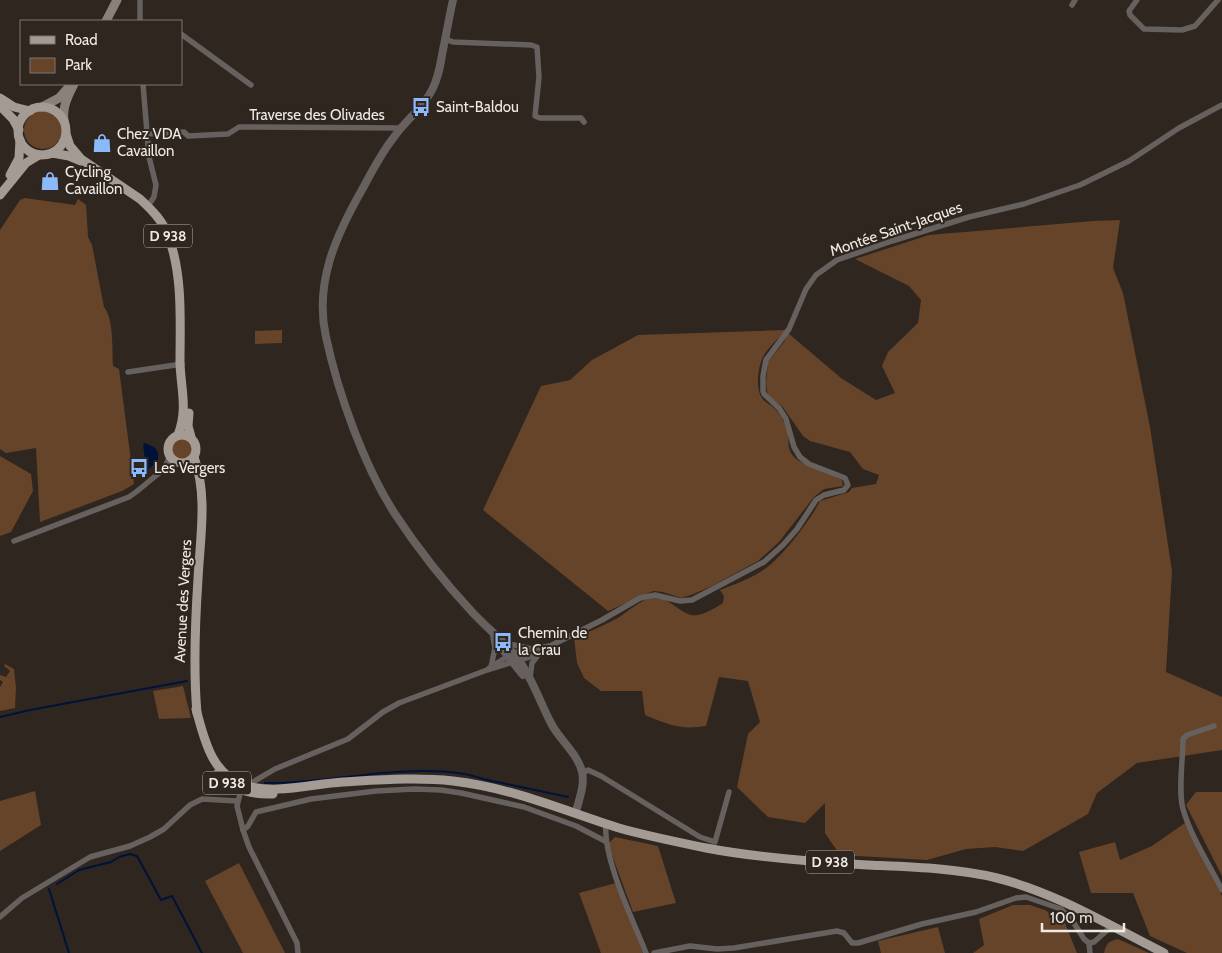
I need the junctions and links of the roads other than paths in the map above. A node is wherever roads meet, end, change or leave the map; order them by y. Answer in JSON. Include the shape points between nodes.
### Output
{"nodes":[{"id":1,"x":117,"y":0,"type":"edge"},
{"id":2,"x":140,"y":0,"type":"edge"},
{"id":3,"x":453,"y":0,"type":"edge"},
{"id":4,"x":1137,"y":0,"type":"edge"},
{"id":5,"x":1218,"y":0,"type":"edge"},
{"id":6,"x":107,"y":20,"type":"edge"},
{"id":7,"x":140,"y":20,"type":"edge"},
{"id":8,"x":182,"y":35,"type":"edge"},
{"id":9,"x":445,"y":39,"type":"junction"},
{"id":10,"x":71,"y":85,"type":"edge"},
{"id":11,"x":72,"y":85,"type":"edge"},
{"id":12,"x":143,"y":85,"type":"edge"},
{"id":13,"x":252,"y":85,"type":"dead end"},
{"id":14,"x":0,"y":98,"type":"edge"},
{"id":15,"x":1222,"y":105,"type":"edge"},
{"id":16,"x":0,"y":106,"type":"edge"},
{"id":17,"x":42,"y":107,"type":"junction"},
{"id":18,"x":30,"y":110,"type":"junction"},
{"id":19,"x":64,"y":122,"type":"junction"},
{"id":20,"x":584,"y":122,"type":"dead end"},
{"id":21,"x":400,"y":128,"type":"junction"},
{"id":22,"x":19,"y":130,"type":"junction"},
{"id":23,"x":66,"y":134,"type":"junction"},
{"id":24,"x":147,"y":134,"type":"junction"},
{"id":25,"x":20,"y":140,"type":"junction"},
{"id":26,"x":52,"y":153,"type":"junction"},
{"id":27,"x":39,"y":155,"type":"junction"},
{"id":28,"x":90,"y":166,"type":"junction"},
{"id":29,"x":0,"y":191,"type":"edge"},
{"id":30,"x":0,"y":195,"type":"edge"},
{"id":31,"x":148,"y":206,"type":"junction"},
{"id":32,"x":182,"y":364,"type":"junction"},
{"id":33,"x":128,"y":372,"type":"dead end"},
{"id":34,"x":178,"y":435,"type":"junction"},
{"id":35,"x":191,"y":437,"type":"junction"},
{"id":36,"x":194,"y":457,"type":"junction"},
{"id":37,"x":176,"y":460,"type":"junction"},
{"id":38,"x":201,"y":495,"type":"junction"},
{"id":39,"x":14,"y":541,"type":"dead end"},
{"id":40,"x":488,"y":629,"type":"junction"},
{"id":41,"x":493,"y":637,"type":"junction"},
{"id":42,"x":503,"y":642,"type":"junction"},
{"id":43,"x":552,"y":645,"type":"junction"},
{"id":44,"x":532,"y":649,"type":"junction"},
{"id":45,"x":510,"y":654,"type":"junction"},
{"id":46,"x":539,"y":654,"type":"junction"},
{"id":47,"x":516,"y":662,"type":"junction"},
{"id":48,"x":489,"y":669,"type":"junction"},
{"id":49,"x":530,"y":678,"type":"junction"},
{"id":50,"x":535,"y":691,"type":"junction"},
{"id":51,"x":196,"y":709,"type":"junction"},
{"id":52,"x":1214,"y":726,"type":"dead end"},
{"id":53,"x":582,"y":774,"type":"junction"},
{"id":54,"x":361,"y":782,"type":"junction"},
{"id":55,"x":244,"y":788,"type":"junction"},
{"id":56,"x":729,"y":792,"type":"dead end"},
{"id":57,"x":237,"y":802,"type":"junction"},
{"id":58,"x":576,"y":812,"type":"junction"},
{"id":59,"x":606,"y":823,"type":"junction"},
{"id":60,"x":243,"y":830,"type":"junction"},
{"id":61,"x":605,"y":841,"type":"junction"},
{"id":62,"x":1222,"y":890,"type":"edge"},
{"id":63,"x":0,"y":917,"type":"edge"},
{"id":64,"x":1112,"y":926,"type":"junction"},
{"id":65,"x":1089,"y":942,"type":"junction"},
{"id":66,"x":298,"y":953,"type":"edge"},
{"id":67,"x":646,"y":953,"type":"edge"},
{"id":68,"x":654,"y":953,"type":"edge"},
{"id":69,"x":1090,"y":953,"type":"edge"},
{"id":70,"x":1164,"y":953,"type":"edge"}],
"edges":[{"from":1,"to":6,"type":"main road"},
{"from":2,"to":7,"type":"street"},
{"from":3,"to":9,"type":"street"},
{"from":4,"to":5,"type":"street","via":[[1129,12],[1144,29],[1182,30],[1195,26]]},
{"from":8,"to":13,"type":"street"},
{"from":9,"to":20,"type":"street","via":[[537,47],[539,78],[535,116],[581,118]]},
{"from":9,"to":21,"type":"street","via":[[432,91]]},
{"from":10,"to":17,"type":"main road","via":[[59,98]]},
{"from":11,"to":19,"type":"main road","via":[[65,102]]},
{"from":12,"to":24,"type":"street"},
{"from":14,"to":18,"type":"main road","via":[[14,107]]},
{"from":15,"to":43,"type":"street","name":"Montée Saint-Jacques","via":[[1129,161],[1080,185],[892,241],[845,257],[822,269],[806,289],[788,329],[766,360],[763,391],[786,420],[800,457],[845,478],[847,488],[820,497],[783,545],[758,566],[692,600],[680,601],[655,595],[640,598]]},
{"from":16,"to":22,"type":"main road"},
{"from":17,"to":18,"type":"main road"},
{"from":17,"to":19,"type":"main road","via":[[55,111]]},
{"from":18,"to":22,"type":"main road","via":[[21,121]]},
{"from":19,"to":23,"type":"main road","number":"D 938"},
{"from":21,"to":24,"type":"street","name":"Traverse des Olivades","via":[[238,127],[228,134]]},
{"from":21,"to":40,"type":"street","via":[[386,147],[337,236],[324,281],[324,329],[353,426],[388,502],[429,562]]},
{"from":22,"to":25,"type":"main road"},
{"from":23,"to":26,"type":"main road","via":[[60,147]]},
{"from":23,"to":28,"type":"main road","number":"D 938","via":[[73,150]]},
{"from":24,"to":31,"type":"street","via":[[156,185]]},
{"from":25,"to":27,"type":"main road","via":[[26,148]]},
{"from":25,"to":29,"type":"main road","via":[[19,158]]},
{"from":26,"to":27,"type":"main road","number":"D 938"},
{"from":26,"to":28,"type":"main road","number":"D 938","via":[[69,156]]},
{"from":27,"to":30,"type":"main road","via":[[26,163]]},
{"from":28,"to":31,"type":"main road","number":"D 938"},
{"from":31,"to":32,"type":"main road","number":"D 938","via":[[162,223],[172,247],[178,287]]},
{"from":32,"to":33,"type":"street"},
{"from":32,"to":34,"type":"main road","number":"D 938","via":[[184,413]]},
{"from":32,"to":35,"type":"main road","number":"D 938"},
{"from":34,"to":35,"type":"main road"},
{"from":34,"to":37,"type":"main road","number":"D 938","via":[[168,445]]},
{"from":35,"to":36,"type":"main road","number":"D 938","via":[[197,448]]},
{"from":36,"to":37,"type":"main road","via":[[189,461]]},
{"from":36,"to":38,"type":"main road","name":"Avenue des Vergers","number":"D 938"},
{"from":37,"to":38,"type":"main road","name":"Avenue des Vergers","number":"D 938","via":[[193,473]]},
{"from":37,"to":39,"type":"street","via":[[129,497]]},
{"from":38,"to":51,"type":"main road","name":"Avenue des Vergers","number":"D 938","via":[[194,644]]},
{"from":40,"to":41,"type":"street"},
{"from":40,"to":42,"type":"street"},
{"from":41,"to":45,"type":"street"},
{"from":41,"to":48,"type":"street","via":[[495,648]]},
{"from":42,"to":44,"type":"street"},
{"from":42,"to":45,"type":"street"},
{"from":43,"to":44,"type":"street"},
{"from":43,"to":46,"type":"street"},
{"from":44,"to":45,"type":"street"},
{"from":45,"to":47,"type":"street"},
{"from":45,"to":48,"type":"street"},
{"from":46,"to":47,"type":"street"},
{"from":46,"to":49,"type":"street","via":[[532,663]]},
{"from":47,"to":48,"type":"street"},
{"from":47,"to":49,"type":"street"},
{"from":47,"to":50,"type":"street"},
{"from":48,"to":55,"type":"street","via":[[399,703],[348,739],[275,769]]},
{"from":49,"to":50,"type":"street"},
{"from":50,"to":53,"type":"street"},
{"from":51,"to":55,"type":"main road","number":"D 938","via":[[213,759]]},
{"from":51,"to":55,"type":"main road","number":"D 938","via":[[208,760],[218,776],[232,787]]},
{"from":52,"to":62,"type":"street","via":[[1183,739],[1181,796],[1190,825]]},
{"from":53,"to":56,"type":"street","via":[[588,770],[601,776],[700,837],[715,842]]},
{"from":53,"to":58,"type":"street","via":[[582,791]]},
{"from":54,"to":55,"type":"main road","number":"D 938"},
{"from":54,"to":55,"type":"main road","number":"D 938","via":[[282,793],[258,794]]},
{"from":54,"to":58,"type":"main road","number":"D 938","via":[[414,779],[473,784],[523,795]]},
{"from":55,"to":57,"type":"street"},
{"from":57,"to":60,"type":"street"},
{"from":57,"to":63,"type":"street","via":[[202,799],[150,837],[90,857],[22,898]]},
{"from":58,"to":59,"type":"main road","number":"D 938"},
{"from":59,"to":61,"type":"street"},
{"from":59,"to":64,"type":"main road","number":"D 938","via":[[652,836],[749,855],[977,874],[1050,896]]},
{"from":60,"to":61,"type":"street","via":[[256,812],[291,802],[376,791],[432,790],[461,792],[524,807],[576,826]]},
{"from":60,"to":66,"type":"street","via":[[297,944]]},
{"from":61,"to":67,"type":"street"},
{"from":64,"to":65,"type":"street","via":[[1094,942]]},
{"from":64,"to":70,"type":"main road","number":"D 938"},
{"from":65,"to":68,"type":"street","via":[[1061,909],[1026,897],[858,943],[852,943],[844,933],[837,931],[734,948],[690,946]]},
{"from":65,"to":69,"type":"street"}]}
